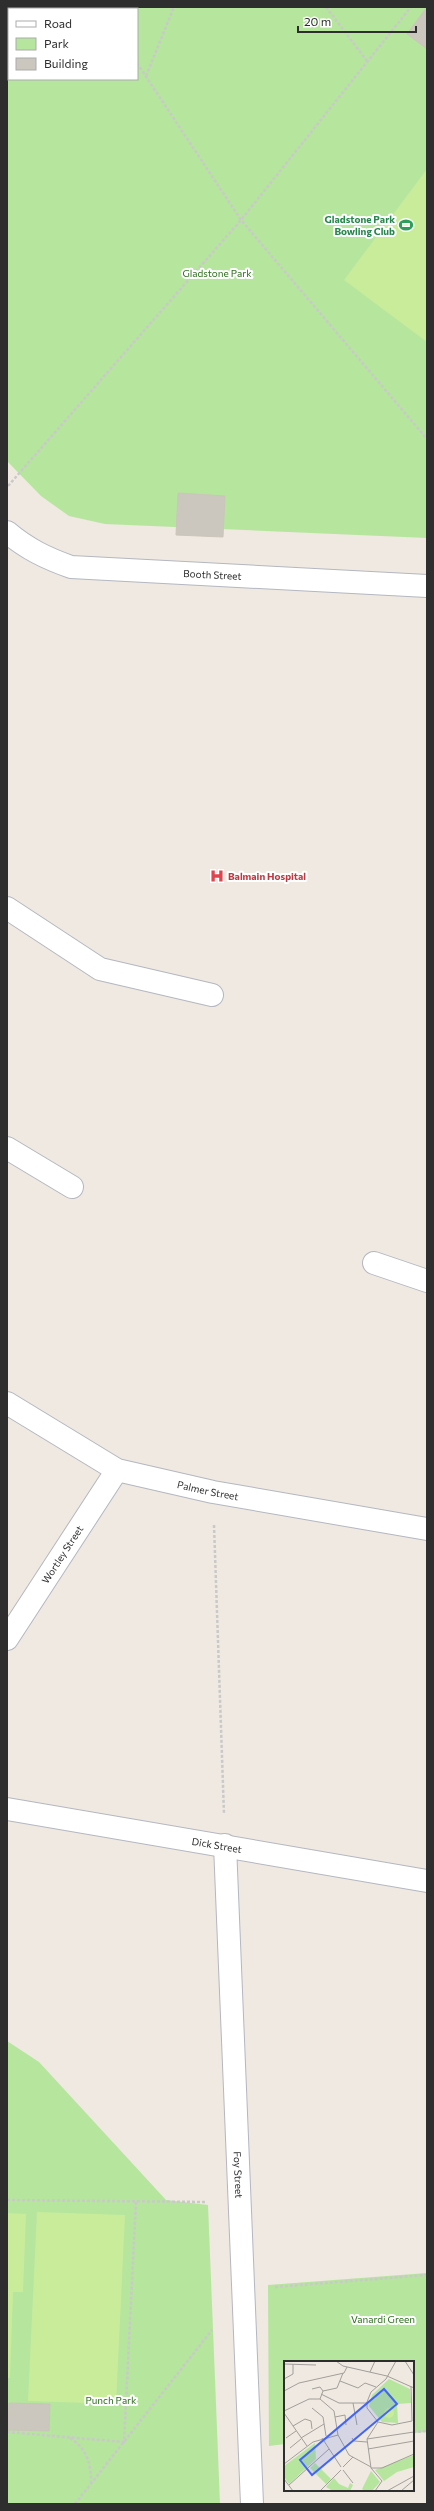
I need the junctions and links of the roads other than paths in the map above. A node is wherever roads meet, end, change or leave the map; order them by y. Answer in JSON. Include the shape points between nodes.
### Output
{"nodes":[{"id":1,"x":7,"y":532,"type":"edge"},
{"id":2,"x":427,"y":586,"type":"edge"},
{"id":3,"x":7,"y":908,"type":"edge"},
{"id":4,"x":212,"y":996,"type":"dead end"},
{"id":5,"x":7,"y":1148,"type":"edge"},
{"id":6,"x":72,"y":1187,"type":"dead end"},
{"id":7,"x":374,"y":1263,"type":"dead end"},
{"id":8,"x":427,"y":1281,"type":"edge"},
{"id":9,"x":7,"y":1403,"type":"edge"},
{"id":10,"x":117,"y":1470,"type":"junction"},
{"id":11,"x":427,"y":1529,"type":"edge"},
{"id":12,"x":7,"y":1639,"type":"edge"},
{"id":13,"x":7,"y":1809,"type":"edge"},
{"id":14,"x":225,"y":1845,"type":"junction"},
{"id":15,"x":427,"y":1881,"type":"edge"},
{"id":16,"x":252,"y":2504,"type":"edge"}],
"edges":[{"from":1,"to":2,"type":"street","name":"Booth Street","via":[[27,548],[48,559],[71,567],[91,570]]},
{"from":3,"to":4,"type":"street","via":[[100,969]]},
{"from":5,"to":6,"type":"street"},
{"from":7,"to":8,"type":"street"},
{"from":9,"to":10,"type":"street","name":"Palmer Street"},
{"from":10,"to":11,"type":"street","name":"Palmer Street","via":[[213,1492]]},
{"from":10,"to":12,"type":"street","name":"Wortley Street"},
{"from":13,"to":14,"type":"street","name":"Dick Street"},
{"from":14,"to":15,"type":"street","name":"Dick Street"},
{"from":14,"to":16,"type":"street","name":"Foy Street"}]}
